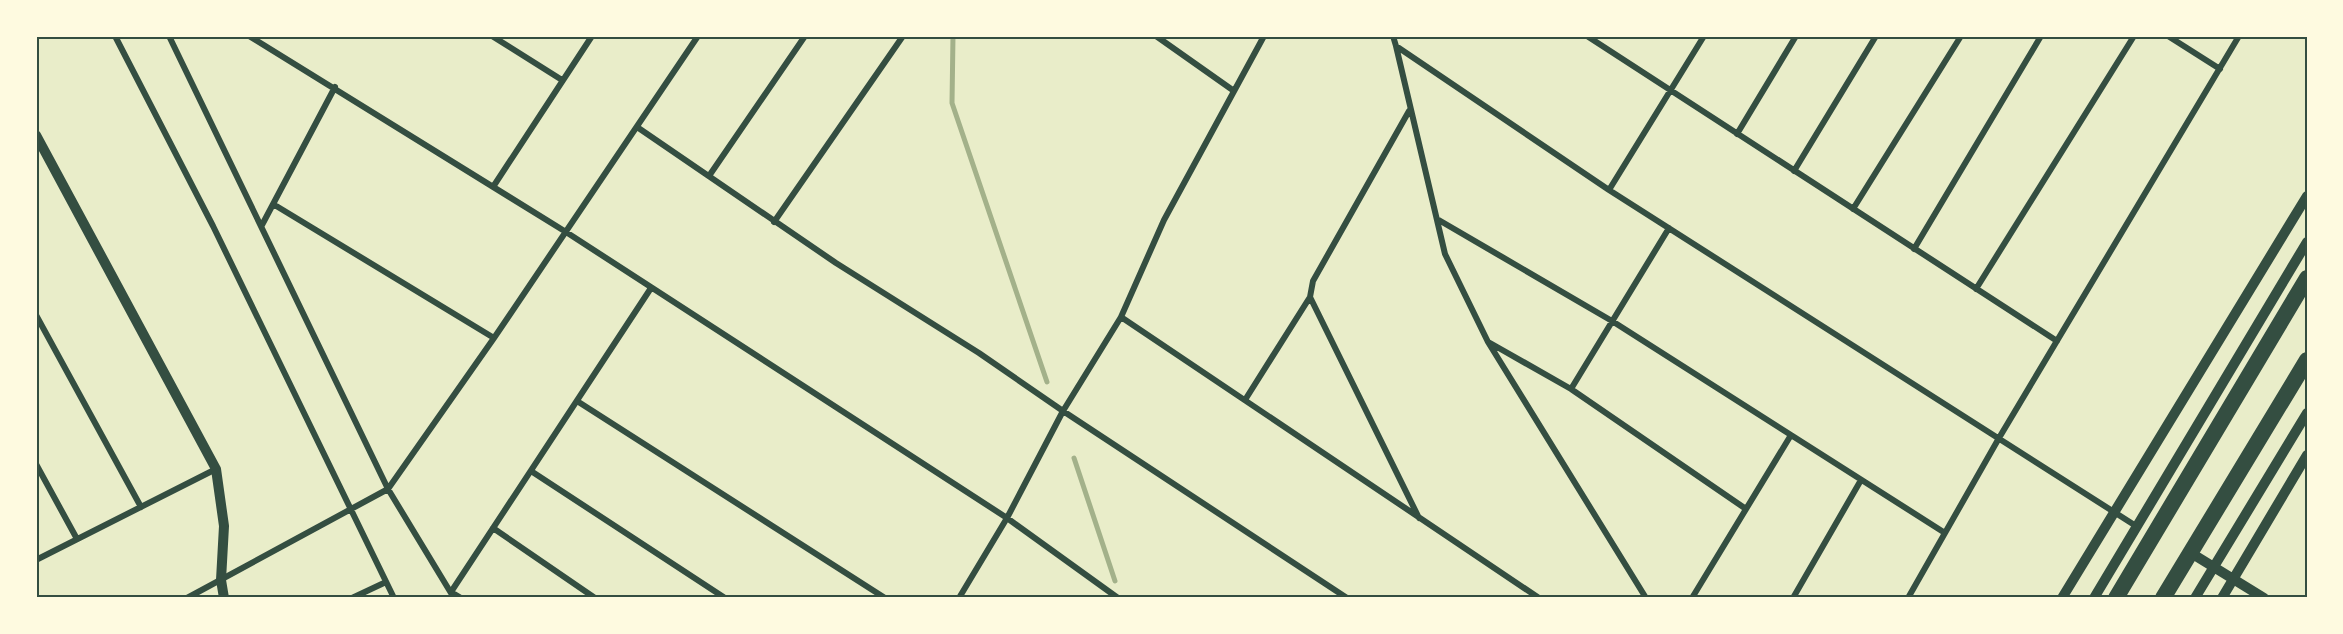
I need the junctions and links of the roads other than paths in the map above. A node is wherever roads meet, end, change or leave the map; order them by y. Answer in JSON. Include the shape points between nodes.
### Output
{"nodes":[{"id":1,"x":115,"y":36,"type":"edge"},
{"id":2,"x":169,"y":36,"type":"edge"},
{"id":3,"x":249,"y":36,"type":"edge"},
{"id":4,"x":492,"y":36,"type":"edge"},
{"id":5,"x":592,"y":36,"type":"edge"},
{"id":6,"x":699,"y":36,"type":"edge"},
{"id":7,"x":805,"y":36,"type":"edge"},
{"id":8,"x":903,"y":36,"type":"edge"},
{"id":9,"x":1156,"y":36,"type":"edge"},
{"id":10,"x":1264,"y":36,"type":"edge"},
{"id":11,"x":1393,"y":36,"type":"edge"},
{"id":12,"x":1587,"y":36,"type":"edge"},
{"id":13,"x":1704,"y":36,"type":"edge"},
{"id":14,"x":1796,"y":36,"type":"edge"},
{"id":15,"x":1876,"y":36,"type":"edge"},
{"id":16,"x":1961,"y":36,"type":"edge"},
{"id":17,"x":2041,"y":36,"type":"edge"},
{"id":18,"x":2134,"y":36,"type":"edge"},
{"id":19,"x":2168,"y":36,"type":"edge"},
{"id":20,"x":2239,"y":36,"type":"edge"},
{"id":21,"x":505,"y":39,"type":"edge"},
{"id":22,"x":1396,"y":46,"type":"junction"},
{"id":23,"x":2220,"y":69,"type":"junction"},
{"id":24,"x":562,"y":80,"type":"junction"},
{"id":25,"x":335,"y":87,"type":"junction"},
{"id":26,"x":1234,"y":91,"type":"junction"},
{"id":27,"x":1670,"y":91,"type":"junction"},
{"id":28,"x":1410,"y":111,"type":"junction"},
{"id":29,"x":637,"y":127,"type":"junction"},
{"id":30,"x":1737,"y":134,"type":"junction"},
{"id":31,"x":36,"y":135,"type":"edge"},
{"id":32,"x":1794,"y":171,"type":"junction"},
{"id":33,"x":709,"y":176,"type":"junction"},
{"id":34,"x":493,"y":187,"type":"junction"},
{"id":35,"x":1609,"y":190,"type":"junction"},
{"id":36,"x":2307,"y":196,"type":"edge"},
{"id":37,"x":273,"y":204,"type":"junction"},
{"id":38,"x":1853,"y":209,"type":"junction"},
{"id":39,"x":1437,"y":219,"type":"junction"},
{"id":40,"x":774,"y":222,"type":"junction"},
{"id":41,"x":262,"y":225,"type":"junction"},
{"id":42,"x":1669,"y":228,"type":"junction"},
{"id":43,"x":566,"y":232,"type":"junction"},
{"id":44,"x":2307,"y":242,"type":"edge"},
{"id":45,"x":1914,"y":249,"type":"junction"},
{"id":46,"x":2307,"y":278,"type":"edge"},
{"id":47,"x":651,"y":288,"type":"junction"},
{"id":48,"x":1976,"y":289,"type":"junction"},
{"id":49,"x":1310,"y":297,"type":"junction"},
{"id":50,"x":36,"y":315,"type":"edge"},
{"id":51,"x":1121,"y":317,"type":"junction"},
{"id":52,"x":1612,"y":321,"type":"junction"},
{"id":53,"x":494,"y":338,"type":"junction"},
{"id":54,"x":2057,"y":341,"type":"junction"},
{"id":55,"x":1488,"y":342,"type":"junction"},
{"id":56,"x":2307,"y":360,"type":"edge"},
{"id":57,"x":1571,"y":389,"type":"junction"},
{"id":58,"x":1245,"y":400,"type":"junction"},
{"id":59,"x":577,"y":401,"type":"junction"},
{"id":60,"x":1063,"y":411,"type":"junction"},
{"id":61,"x":2307,"y":412,"type":"edge"},
{"id":62,"x":1791,"y":435,"type":"junction"},
{"id":63,"x":1999,"y":438,"type":"junction"},
{"id":64,"x":2307,"y":455,"type":"edge"},
{"id":65,"x":36,"y":464,"type":"edge"},
{"id":66,"x":216,"y":469,"type":"junction"},
{"id":67,"x":531,"y":471,"type":"junction"},
{"id":68,"x":1861,"y":480,"type":"junction"},
{"id":69,"x":388,"y":489,"type":"junction"},
{"id":70,"x":141,"y":507,"type":"junction"},
{"id":71,"x":350,"y":508,"type":"junction"},
{"id":72,"x":1746,"y":509,"type":"junction"},
{"id":73,"x":2114,"y":511,"type":"junction"},
{"id":74,"x":1007,"y":518,"type":"junction"},
{"id":75,"x":1419,"y":518,"type":"junction"},
{"id":76,"x":2136,"y":526,"type":"junction"},
{"id":77,"x":493,"y":528,"type":"junction"},
{"id":78,"x":1945,"y":533,"type":"junction"},
{"id":79,"x":77,"y":539,"type":"junction"},
{"id":80,"x":2191,"y":553,"type":"junction"},
{"id":81,"x":36,"y":560,"type":"edge"},
{"id":82,"x":2213,"y":567,"type":"junction"},
{"id":83,"x":2233,"y":579,"type":"junction"},
{"id":84,"x":220,"y":580,"type":"junction"},
{"id":85,"x":386,"y":582,"type":"junction"},
{"id":86,"x":453,"y":595,"type":"edge"},
{"id":87,"x":188,"y":598,"type":"edge"},
{"id":88,"x":224,"y":598,"type":"edge"},
{"id":89,"x":352,"y":598,"type":"edge"},
{"id":90,"x":394,"y":598,"type":"edge"},
{"id":91,"x":461,"y":598,"type":"edge"},
{"id":92,"x":596,"y":598,"type":"edge"},
{"id":93,"x":725,"y":598,"type":"edge"},
{"id":94,"x":885,"y":598,"type":"edge"},
{"id":95,"x":958,"y":598,"type":"edge"},
{"id":96,"x":1118,"y":598,"type":"edge"},
{"id":97,"x":1347,"y":598,"type":"edge"},
{"id":98,"x":1539,"y":598,"type":"edge"},
{"id":99,"x":1646,"y":598,"type":"edge"},
{"id":100,"x":1692,"y":598,"type":"edge"},
{"id":101,"x":1793,"y":598,"type":"edge"},
{"id":102,"x":1908,"y":598,"type":"edge"},
{"id":103,"x":2062,"y":598,"type":"edge"},
{"id":104,"x":2094,"y":598,"type":"edge"},
{"id":105,"x":2116,"y":598,"type":"edge"},
{"id":106,"x":2163,"y":598,"type":"edge"},
{"id":107,"x":2195,"y":598,"type":"edge"},
{"id":108,"x":2222,"y":598,"type":"edge"},
{"id":109,"x":2264,"y":598,"type":"edge"}],
"edges":[{"from":1,"to":71,"type":"street","via":[[213,226]]},
{"from":2,"to":41,"type":"street"},
{"from":3,"to":25,"type":"street"},
{"from":4,"to":21,"type":"street"},
{"from":5,"to":24,"type":"street"},
{"from":6,"to":29,"type":"street"},
{"from":7,"to":33,"type":"street"},
{"from":8,"to":40,"type":"street"},
{"from":9,"to":26,"type":"street"},
{"from":10,"to":26,"type":"street"},
{"from":11,"to":22,"type":"street"},
{"from":12,"to":27,"type":"street"},
{"from":13,"to":27,"type":"street"},
{"from":14,"to":30,"type":"street"},
{"from":15,"to":32,"type":"street"},
{"from":16,"to":38,"type":"street"},
{"from":17,"to":45,"type":"street"},
{"from":18,"to":48,"type":"street"},
{"from":19,"to":23,"type":"street"},
{"from":20,"to":23,"type":"street"},
{"from":21,"to":24,"type":"street"},
{"from":22,"to":28,"type":"street"},
{"from":22,"to":35,"type":"street"},
{"from":23,"to":54,"type":"street"},
{"from":24,"to":34,"type":"street"},
{"from":25,"to":34,"type":"street"},
{"from":25,"to":37,"type":"street"},
{"from":26,"to":51,"type":"street","via":[[1164,220]]},
{"from":27,"to":30,"type":"street"},
{"from":27,"to":35,"type":"street"},
{"from":28,"to":39,"type":"street"},
{"from":28,"to":49,"type":"street","via":[[1312,281]]},
{"from":29,"to":33,"type":"street"},
{"from":29,"to":43,"type":"street"},
{"from":30,"to":32,"type":"street"},
{"from":31,"to":66,"type":"street"},
{"from":32,"to":38,"type":"street"},
{"from":33,"to":40,"type":"street"},
{"from":34,"to":43,"type":"street"},
{"from":35,"to":42,"type":"street"},
{"from":36,"to":73,"type":"street"},
{"from":37,"to":41,"type":"street"},
{"from":37,"to":53,"type":"street"},
{"from":38,"to":45,"type":"street"},
{"from":39,"to":52,"type":"street"},
{"from":39,"to":55,"type":"street","via":[[1445,254]]},
{"from":40,"to":60,"type":"street"},
{"from":41,"to":69,"type":"street"},
{"from":42,"to":52,"type":"street"},
{"from":42,"to":63,"type":"street"},
{"from":43,"to":47,"type":"street"},
{"from":43,"to":53,"type":"street"},
{"from":44,"to":76,"type":"street"},
{"from":45,"to":48,"type":"street"},
{"from":46,"to":105,"type":"highway"},
{"from":47,"to":59,"type":"street"},
{"from":47,"to":74,"type":"street"},
{"from":48,"to":54,"type":"street"},
{"from":49,"to":58,"type":"street"},
{"from":49,"to":75,"type":"street"},
{"from":50,"to":70,"type":"street"},
{"from":51,"to":58,"type":"street"},
{"from":51,"to":60,"type":"street"},
{"from":52,"to":57,"type":"street"},
{"from":52,"to":62,"type":"street"},
{"from":53,"to":69,"type":"street"},
{"from":54,"to":63,"type":"street"},
{"from":55,"to":57,"type":"street"},
{"from":55,"to":99,"type":"street"},
{"from":56,"to":80,"type":"highway"},
{"from":57,"to":72,"type":"street"},
{"from":58,"to":75,"type":"street"},
{"from":59,"to":67,"type":"street"},
{"from":59,"to":94,"type":"street"},
{"from":60,"to":74,"type":"street"},
{"from":60,"to":97,"type":"street"},
{"from":61,"to":82,"type":"street"},
{"from":62,"to":68,"type":"street"},
{"from":62,"to":72,"type":"street"},
{"from":63,"to":73,"type":"street"},
{"from":63,"to":78,"type":"street"},
{"from":64,"to":83,"type":"street"},
{"from":65,"to":79,"type":"street"},
{"from":66,"to":70,"type":"street"},
{"from":66,"to":84,"type":"street","via":[[224,526]]},
{"from":67,"to":77,"type":"street"},
{"from":67,"to":93,"type":"street"},
{"from":68,"to":78,"type":"street"},
{"from":68,"to":101,"type":"street"},
{"from":69,"to":71,"type":"street"},
{"from":69,"to":86,"type":"street"},
{"from":70,"to":79,"type":"street"},
{"from":71,"to":84,"type":"street"},
{"from":71,"to":85,"type":"street"},
{"from":72,"to":100,"type":"street"},
{"from":73,"to":76,"type":"street"},
{"from":73,"to":103,"type":"street"},
{"from":74,"to":95,"type":"street"},
{"from":74,"to":96,"type":"street"},
{"from":75,"to":98,"type":"street"},
{"from":76,"to":104,"type":"street"},
{"from":77,"to":86,"type":"street"},
{"from":77,"to":92,"type":"street"},
{"from":78,"to":102,"type":"street"},
{"from":79,"to":81,"type":"street"},
{"from":80,"to":82,"type":"street"},
{"from":80,"to":106,"type":"highway"},
{"from":82,"to":83,"type":"street"},
{"from":82,"to":107,"type":"street"},
{"from":83,"to":108,"type":"street"},
{"from":83,"to":109,"type":"street"},
{"from":84,"to":87,"type":"street"},
{"from":84,"to":88,"type":"street"},
{"from":85,"to":89,"type":"street"},
{"from":85,"to":90,"type":"street"},
{"from":86,"to":91,"type":"street"}]}
